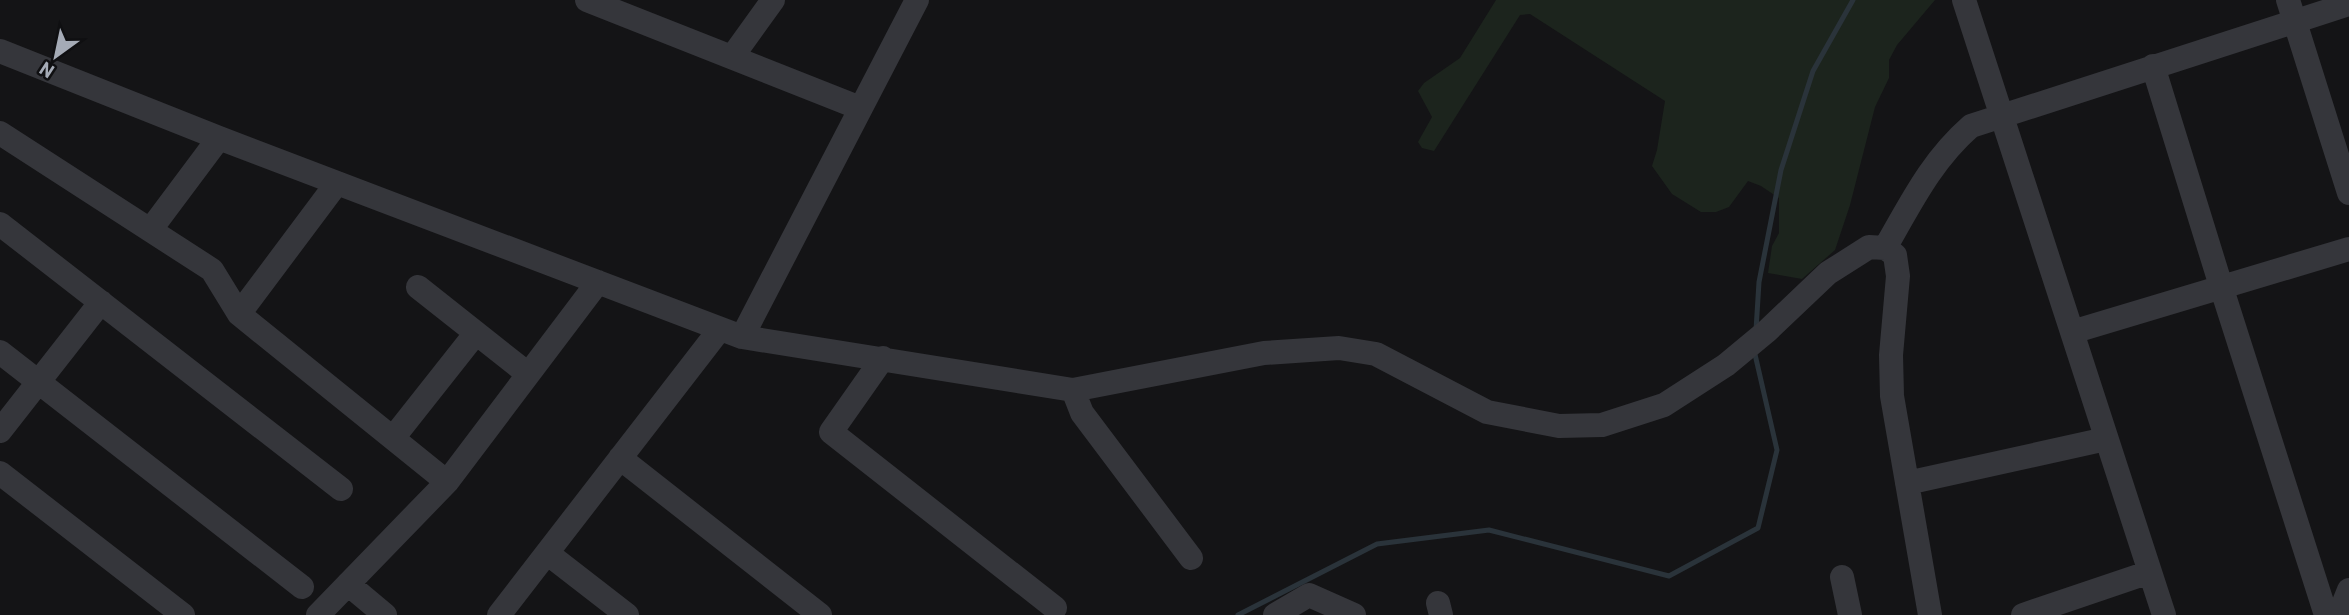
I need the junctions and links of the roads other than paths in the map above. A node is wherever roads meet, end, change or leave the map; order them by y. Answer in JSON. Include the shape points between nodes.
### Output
{"nodes":[{"id":1,"x":587,"y":0,"type":"edge"},
{"id":2,"x":773,"y":0,"type":"edge"},
{"id":3,"x":917,"y":0,"type":"edge"},
{"id":4,"x":1964,"y":0,"type":"edge"},
{"id":5,"x":2349,"y":4,"type":"edge"},
{"id":6,"x":2291,"y":10,"type":"edge"},
{"id":7,"x":0,"y":51,"type":"edge"},
{"id":8,"x":732,"y":57,"type":"junction"},
{"id":9,"x":2153,"y":66,"type":"junction"},
{"id":10,"x":860,"y":108,"type":"junction"},
{"id":11,"x":2001,"y":115,"type":"junction"},
{"id":12,"x":0,"y":133,"type":"edge"},
{"id":13,"x":219,"y":138,"type":"junction"},
{"id":14,"x":2347,"y":177,"type":"edge"},
{"id":15,"x":337,"y":183,"type":"junction"},
{"id":16,"x":0,"y":223,"type":"edge"},
{"id":17,"x":151,"y":229,"type":"junction"},
{"id":18,"x":1885,"y":248,"type":"junction"},
{"id":19,"x":2349,"y":249,"type":"edge"},
{"id":20,"x":598,"y":282,"type":"junction"},
{"id":21,"x":2221,"y":286,"type":"junction"},
{"id":22,"x":418,"y":287,"type":"dead end"},
{"id":23,"x":101,"y":302,"type":"junction"},
{"id":24,"x":239,"y":314,"type":"junction"},
{"id":25,"x":2072,"y":332,"type":"junction"},
{"id":26,"x":476,"y":333,"type":"junction"},
{"id":27,"x":731,"y":333,"type":"junction"},
{"id":28,"x":0,"y":352,"type":"edge"},
{"id":29,"x":883,"y":358,"type":"junction"},
{"id":30,"x":528,"y":374,"type":"junction"},
{"id":31,"x":38,"y":382,"type":"junction"},
{"id":32,"x":1073,"y":390,"type":"junction"},
{"id":33,"x":0,"y":431,"type":"edge"},
{"id":34,"x":393,"y":438,"type":"junction"},
{"id":35,"x":2106,"y":439,"type":"junction"},
{"id":36,"x":620,"y":458,"type":"junction"},
{"id":37,"x":0,"y":473,"type":"edge"},
{"id":38,"x":447,"y":482,"type":"junction"},
{"id":39,"x":1907,"y":483,"type":"junction"},
{"id":40,"x":341,"y":489,"type":"dead end"},
{"id":41,"x":547,"y":552,"type":"junction"},
{"id":42,"x":1191,"y":558,"type":"dead end"},
{"id":43,"x":2150,"y":572,"type":"junction"},
{"id":44,"x":1842,"y":576,"type":"dead end"},
{"id":45,"x":348,"y":584,"type":"junction"},
{"id":46,"x":302,"y":587,"type":"dead end"},
{"id":47,"x":2349,"y":590,"type":"edge"},
{"id":48,"x":1055,"y":608,"type":"dead end"},
{"id":49,"x":183,"y":615,"type":"edge"},
{"id":50,"x":318,"y":615,"type":"edge"},
{"id":51,"x":385,"y":615,"type":"edge"},
{"id":52,"x":499,"y":615,"type":"edge"},
{"id":53,"x":627,"y":615,"type":"edge"},
{"id":54,"x":820,"y":615,"type":"edge"},
{"id":55,"x":1275,"y":615,"type":"edge"},
{"id":56,"x":1354,"y":615,"type":"edge"},
{"id":57,"x":1850,"y":615,"type":"edge"},
{"id":58,"x":1930,"y":615,"type":"edge"},
{"id":59,"x":2023,"y":615,"type":"edge"},
{"id":60,"x":2164,"y":615,"type":"edge"},
{"id":61,"x":2326,"y":615,"type":"edge"},
{"id":62,"x":2339,"y":615,"type":"edge"}],
"edges":[{"from":1,"to":8,"type":"street"},
{"from":2,"to":8,"type":"street"},
{"from":3,"to":10,"type":"street"},
{"from":4,"to":11,"type":"street"},
{"from":5,"to":6,"type":"street"},
{"from":6,"to":9,"type":"street"},
{"from":6,"to":14,"type":"street"},
{"from":7,"to":13,"type":"street"},
{"from":8,"to":10,"type":"street"},
{"from":9,"to":11,"type":"street"},
{"from":9,"to":21,"type":"street"},
{"from":10,"to":27,"type":"street"},
{"from":11,"to":18,"type":"street","via":[[1970,126],[1952,142],[1935,162]]},
{"from":11,"to":25,"type":"street"},
{"from":12,"to":17,"type":"street"},
{"from":13,"to":15,"type":"street"},
{"from":13,"to":17,"type":"street"},
{"from":15,"to":20,"type":"street"},
{"from":15,"to":24,"type":"street"},
{"from":16,"to":23,"type":"street"},
{"from":17,"to":24,"type":"street","via":[[212,270]]},
{"from":18,"to":32,"type":"street","via":[[1870,247],[1828,274],[1726,365],[1664,405],[1602,425],[1559,425],[1487,412],[1376,354],[1339,348],[1264,353]]},
{"from":18,"to":39,"type":"street","via":[[1895,255],[1898,276],[1892,396]]},
{"from":19,"to":21,"type":"street"},
{"from":20,"to":27,"type":"street"},
{"from":20,"to":30,"type":"street"},
{"from":21,"to":25,"type":"street"},
{"from":21,"to":61,"type":"street"},
{"from":22,"to":26,"type":"street"},
{"from":23,"to":31,"type":"street"},
{"from":23,"to":40,"type":"street"},
{"from":24,"to":34,"type":"street"},
{"from":25,"to":35,"type":"street"},
{"from":26,"to":30,"type":"street"},
{"from":26,"to":34,"type":"street"},
{"from":27,"to":29,"type":"street"},
{"from":27,"to":36,"type":"street"},
{"from":28,"to":31,"type":"street"},
{"from":29,"to":32,"type":"street"},
{"from":29,"to":48,"type":"street","via":[[831,432]]},
{"from":30,"to":38,"type":"street"},
{"from":31,"to":33,"type":"street"},
{"from":31,"to":46,"type":"street"},
{"from":32,"to":42,"type":"street","via":[[1082,413]]},
{"from":34,"to":38,"type":"street"},
{"from":35,"to":39,"type":"street"},
{"from":35,"to":43,"type":"street"},
{"from":36,"to":41,"type":"street"},
{"from":36,"to":54,"type":"street"},
{"from":37,"to":49,"type":"street"},
{"from":38,"to":45,"type":"street"},
{"from":39,"to":58,"type":"street"},
{"from":41,"to":52,"type":"street"},
{"from":41,"to":53,"type":"street"},
{"from":43,"to":59,"type":"street"},
{"from":43,"to":60,"type":"street"},
{"from":44,"to":57,"type":"street"},
{"from":45,"to":50,"type":"street"},
{"from":45,"to":51,"type":"street"},
{"from":47,"to":62,"type":"street"},
{"from":55,"to":56,"type":"street","via":[[1309,595]]}]}
